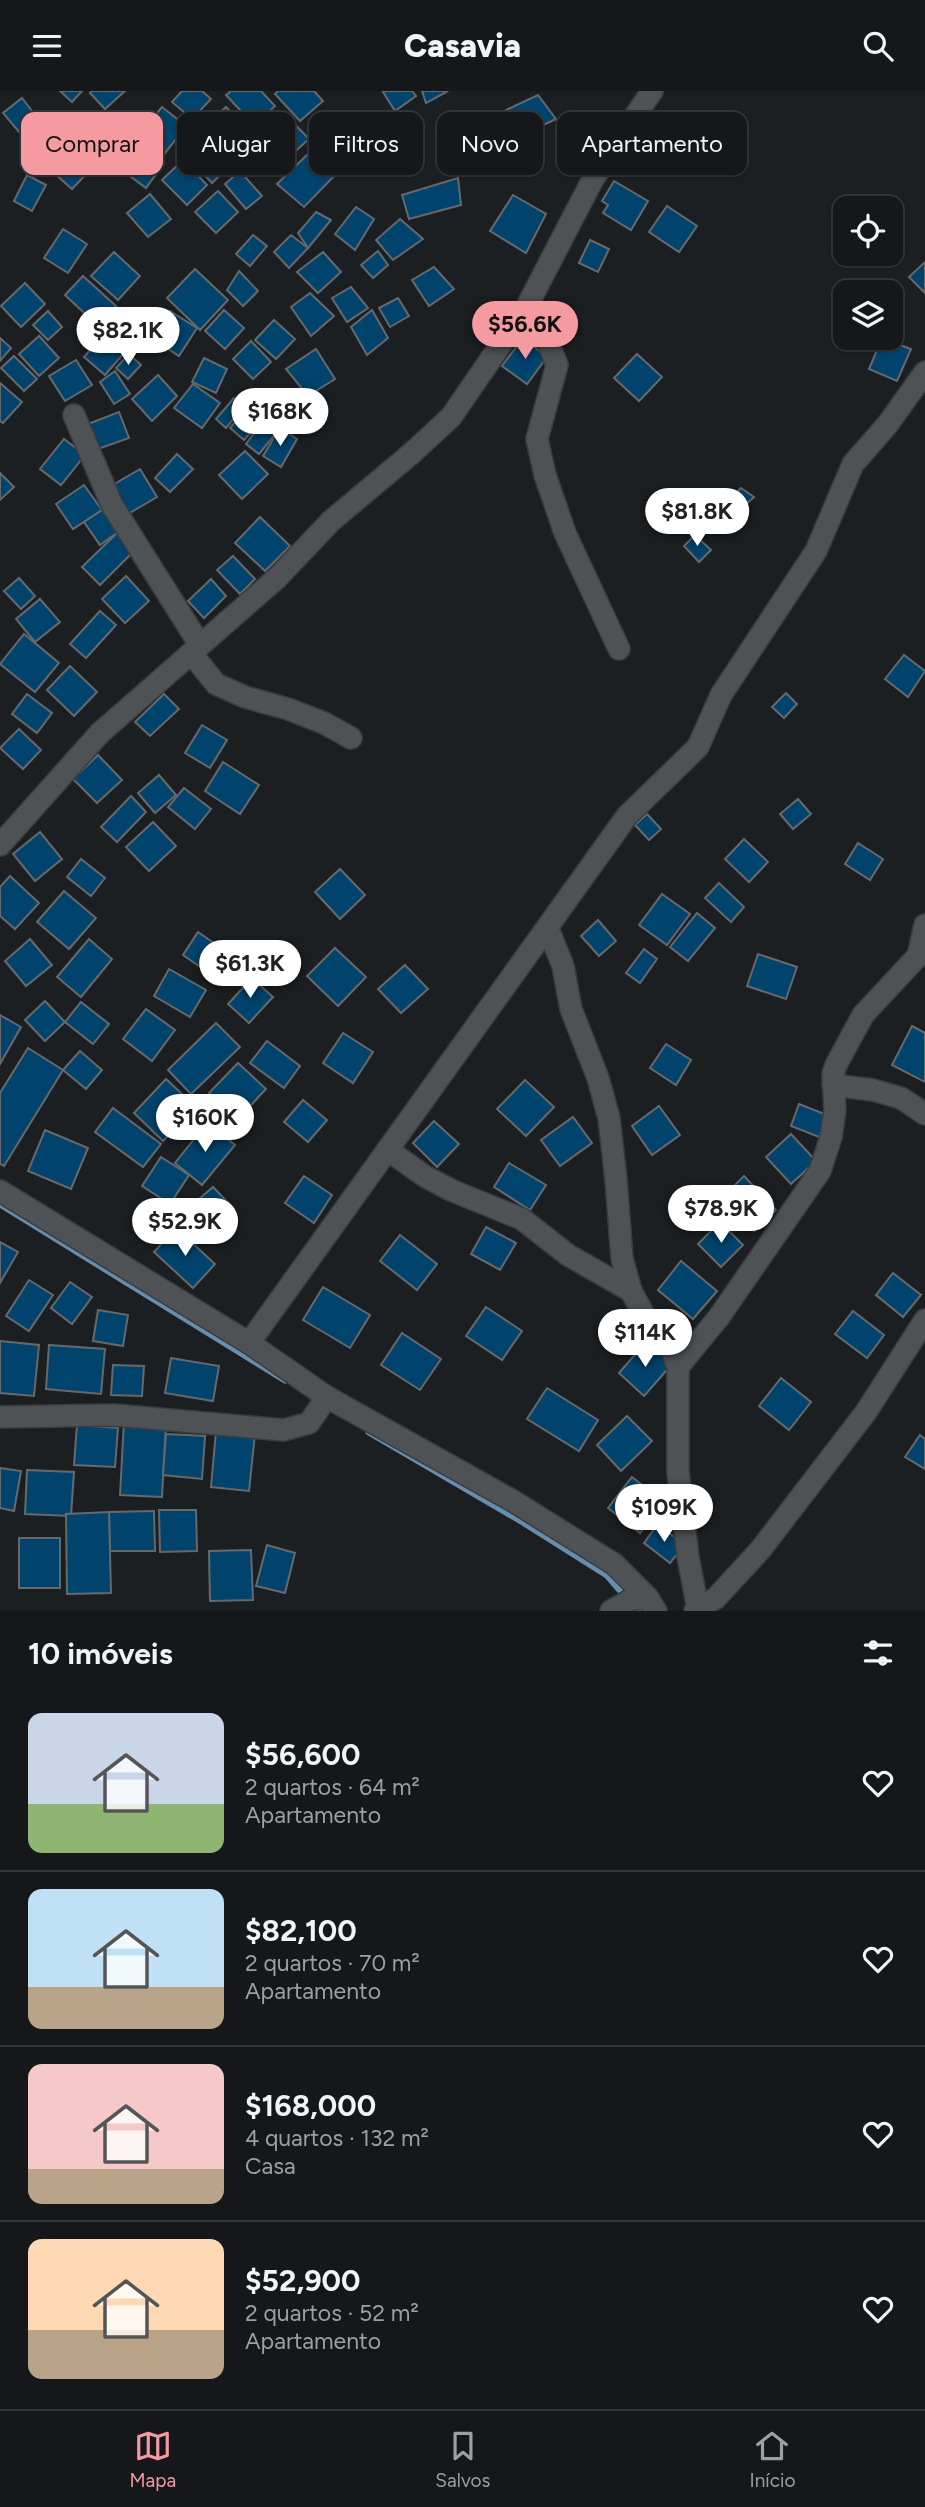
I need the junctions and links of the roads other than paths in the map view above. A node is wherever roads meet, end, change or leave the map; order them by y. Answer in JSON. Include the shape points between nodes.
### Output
{"nodes":[{"id":1,"x":652,"y":91,"type":"edge"},
{"id":2,"x":526,"y":308,"type":"junction"},
{"id":3,"x":925,"y":372,"type":"edge"},
{"id":4,"x":74,"y":415,"type":"dead end"},
{"id":5,"x":195,"y":649,"type":"junction"},
{"id":6,"x":619,"y":649,"type":"dead end"},
{"id":7,"x":351,"y":738,"type":"dead end"},
{"id":8,"x":0,"y":845,"type":"edge"},
{"id":9,"x":925,"y":925,"type":"edge"},
{"id":10,"x":548,"y":929,"type":"junction"},
{"id":11,"x":834,"y":1085,"type":"junction"},
{"id":12,"x":925,"y":1114,"type":"edge"},
{"id":13,"x":388,"y":1150,"type":"junction"},
{"id":14,"x":0,"y":1191,"type":"edge"},
{"id":15,"x":631,"y":1291,"type":"junction"},
{"id":16,"x":925,"y":1319,"type":"edge"},
{"id":17,"x":249,"y":1343,"type":"junction"},
{"id":18,"x":678,"y":1367,"type":"junction"},
{"id":19,"x":324,"y":1400,"type":"junction"},
{"id":20,"x":0,"y":1417,"type":"edge"},
{"id":21,"x":645,"y":1603,"type":"edge"},
{"id":22,"x":696,"y":1610,"type":"edge"},
{"id":23,"x":611,"y":1611,"type":"edge"}],
"edges":[{"from":1,"to":2,"type":"street","via":[[593,179]]},
{"from":2,"to":5,"type":"street","via":[[451,417],[331,521],[277,578]]},
{"from":2,"to":6,"type":"street","via":[[548,340],[557,365],[537,439],[545,475],[565,533]]},
{"from":3,"to":10,"type":"street","via":[[853,464],[816,551],[721,695],[698,747],[627,816]]},
{"from":4,"to":5,"type":"street","via":[[112,505]]},
{"from":5,"to":7,"type":"street","via":[[216,684],[324,723]]},
{"from":5,"to":8,"type":"street","via":[[100,733]]},
{"from":9,"to":11,"type":"street","via":[[918,956],[863,1016],[836,1065]]},
{"from":10,"to":13,"type":"street"},
{"from":10,"to":15,"type":"street","via":[[609,1118],[622,1258]]},
{"from":11,"to":12,"type":"street","via":[[901,1098]]},
{"from":11,"to":18,"type":"street","via":[[831,1137],[820,1171],[719,1317]]},
{"from":13,"to":15,"type":"street","via":[[453,1191],[522,1219],[568,1255]]},
{"from":13,"to":17,"type":"street"},
{"from":14,"to":17,"type":"street"},
{"from":15,"to":18,"type":"street","via":[[668,1344]]},
{"from":16,"to":22,"type":"street","via":[[866,1412],[761,1549],[716,1598]]},
{"from":17,"to":19,"type":"street"},
{"from":18,"to":22,"type":"street","via":[[678,1472]]},
{"from":19,"to":20,"type":"street","via":[[309,1423],[284,1430],[114,1415]]},
{"from":19,"to":21,"type":"street","via":[[524,1508],[614,1564]]},
{"from":21,"to":23,"type":"street"}]}
